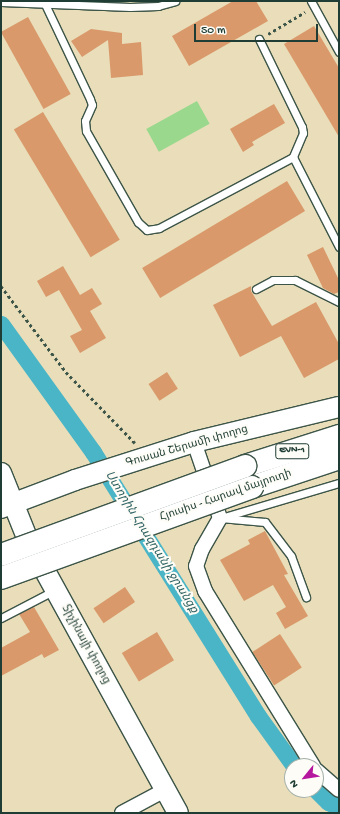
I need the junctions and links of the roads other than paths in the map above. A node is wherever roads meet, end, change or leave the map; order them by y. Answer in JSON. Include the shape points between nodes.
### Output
{"nodes":[{"id":1,"x":175,"y":1,"type":"edge"},
{"id":2,"x":1,"y":2,"type":"edge"},
{"id":3,"x":44,"y":2,"type":"edge"},
{"id":4,"x":129,"y":4,"type":"edge"},
{"id":5,"x":312,"y":4,"type":"edge"},
{"id":6,"x":259,"y":39,"type":"road end"},
{"id":7,"x":339,"y":52,"type":"edge"},
{"id":8,"x":293,"y":157,"type":"junction"},
{"id":9,"x":339,"y":247,"type":"edge"},
{"id":10,"x":256,"y":289,"type":"dead end"},
{"id":11,"x":339,"y":302,"type":"edge"},
{"id":12,"x":339,"y":407,"type":"edge"},
{"id":13,"x":339,"y":436,"type":"edge"},
{"id":14,"x":194,"y":442,"type":"junction"},
{"id":15,"x":339,"y":458,"type":"edge"},
{"id":16,"x":1,"y":473,"type":"edge"},
{"id":17,"x":249,"y":477,"type":"junction"},
{"id":18,"x":339,"y":483,"type":"edge"},
{"id":19,"x":8,"y":505,"type":"edge"},
{"id":20,"x":220,"y":518,"type":"junction"},
{"id":21,"x":1,"y":555,"type":"edge"},
{"id":22,"x":1,"y":578,"type":"edge"},
{"id":23,"x":56,"y":590,"type":"junction"},
{"id":24,"x":306,"y":597,"type":"dead end"},
{"id":25,"x":1,"y":618,"type":"edge"},
{"id":26,"x":308,"y":758,"type":"edge"},
{"id":27,"x":324,"y":777,"type":"edge"},
{"id":28,"x":165,"y":790,"type":"junction"},
{"id":29,"x":339,"y":790,"type":"edge"},
{"id":30,"x":122,"y":813,"type":"edge"},
{"id":31,"x":178,"y":813,"type":"edge"}],
"edges":[{"from":1,"to":4,"type":"lane","via":[[158,6]]},
{"from":2,"to":3,"type":"lane"},
{"from":3,"to":4,"type":"lane"},
{"from":3,"to":8,"type":"lane","via":[[92,105],[85,121],[86,132],[138,222],[147,230],[159,228]]},
{"from":5,"to":7,"type":"lane"},
{"from":6,"to":8,"type":"lane","via":[[302,127],[303,133]]},
{"from":8,"to":9,"type":"lane"},
{"from":10,"to":11,"type":"lane","via":[[273,280],[295,280]]},
{"from":12,"to":14,"type":"main road","name":"Գուսան Շերամի փողոց"},
{"from":13,"to":17,"type":"highway","name":"Հյուսիս - Հարավ մայրուղի","number":"EVN-1"},
{"from":14,"to":19,"type":"main road","name":"Գուսան Շերամի փողոց","via":[[75,480]]},
{"from":14,"to":20,"type":"street"},
{"from":15,"to":17,"type":"highway","name":"Հյուսիս - Հարավ մայրուղի","number":"EVN-1"},
{"from":16,"to":19,"type":"main road","name":"Տիչինայի փողոց"},
{"from":17,"to":21,"type":"highway","name":"Հյուսիս - Հարավ մայրուղի","number":"EVN-1","bridge":true},
{"from":17,"to":22,"type":"highway","name":"Հյուսիս - Հարավ մայրուղի","number":"EVN-1","bridge":true},
{"from":18,"to":20,"type":"lane"},
{"from":19,"to":23,"type":"main road","name":"Տիչինայի փողոց"},
{"from":20,"to":24,"type":"lane","via":[[264,522],[291,556]]},
{"from":20,"to":26,"type":"street","via":[[202,549],[196,566],[205,591]]},
{"from":23,"to":25,"type":"lane"},
{"from":23,"to":28,"type":"main road","name":"Տիչինայի փողոց"},
{"from":27,"to":29,"type":"street"},
{"from":28,"to":30,"type":"street"},
{"from":28,"to":31,"type":"main road","name":"Տիչինայի փողոց"}]}
